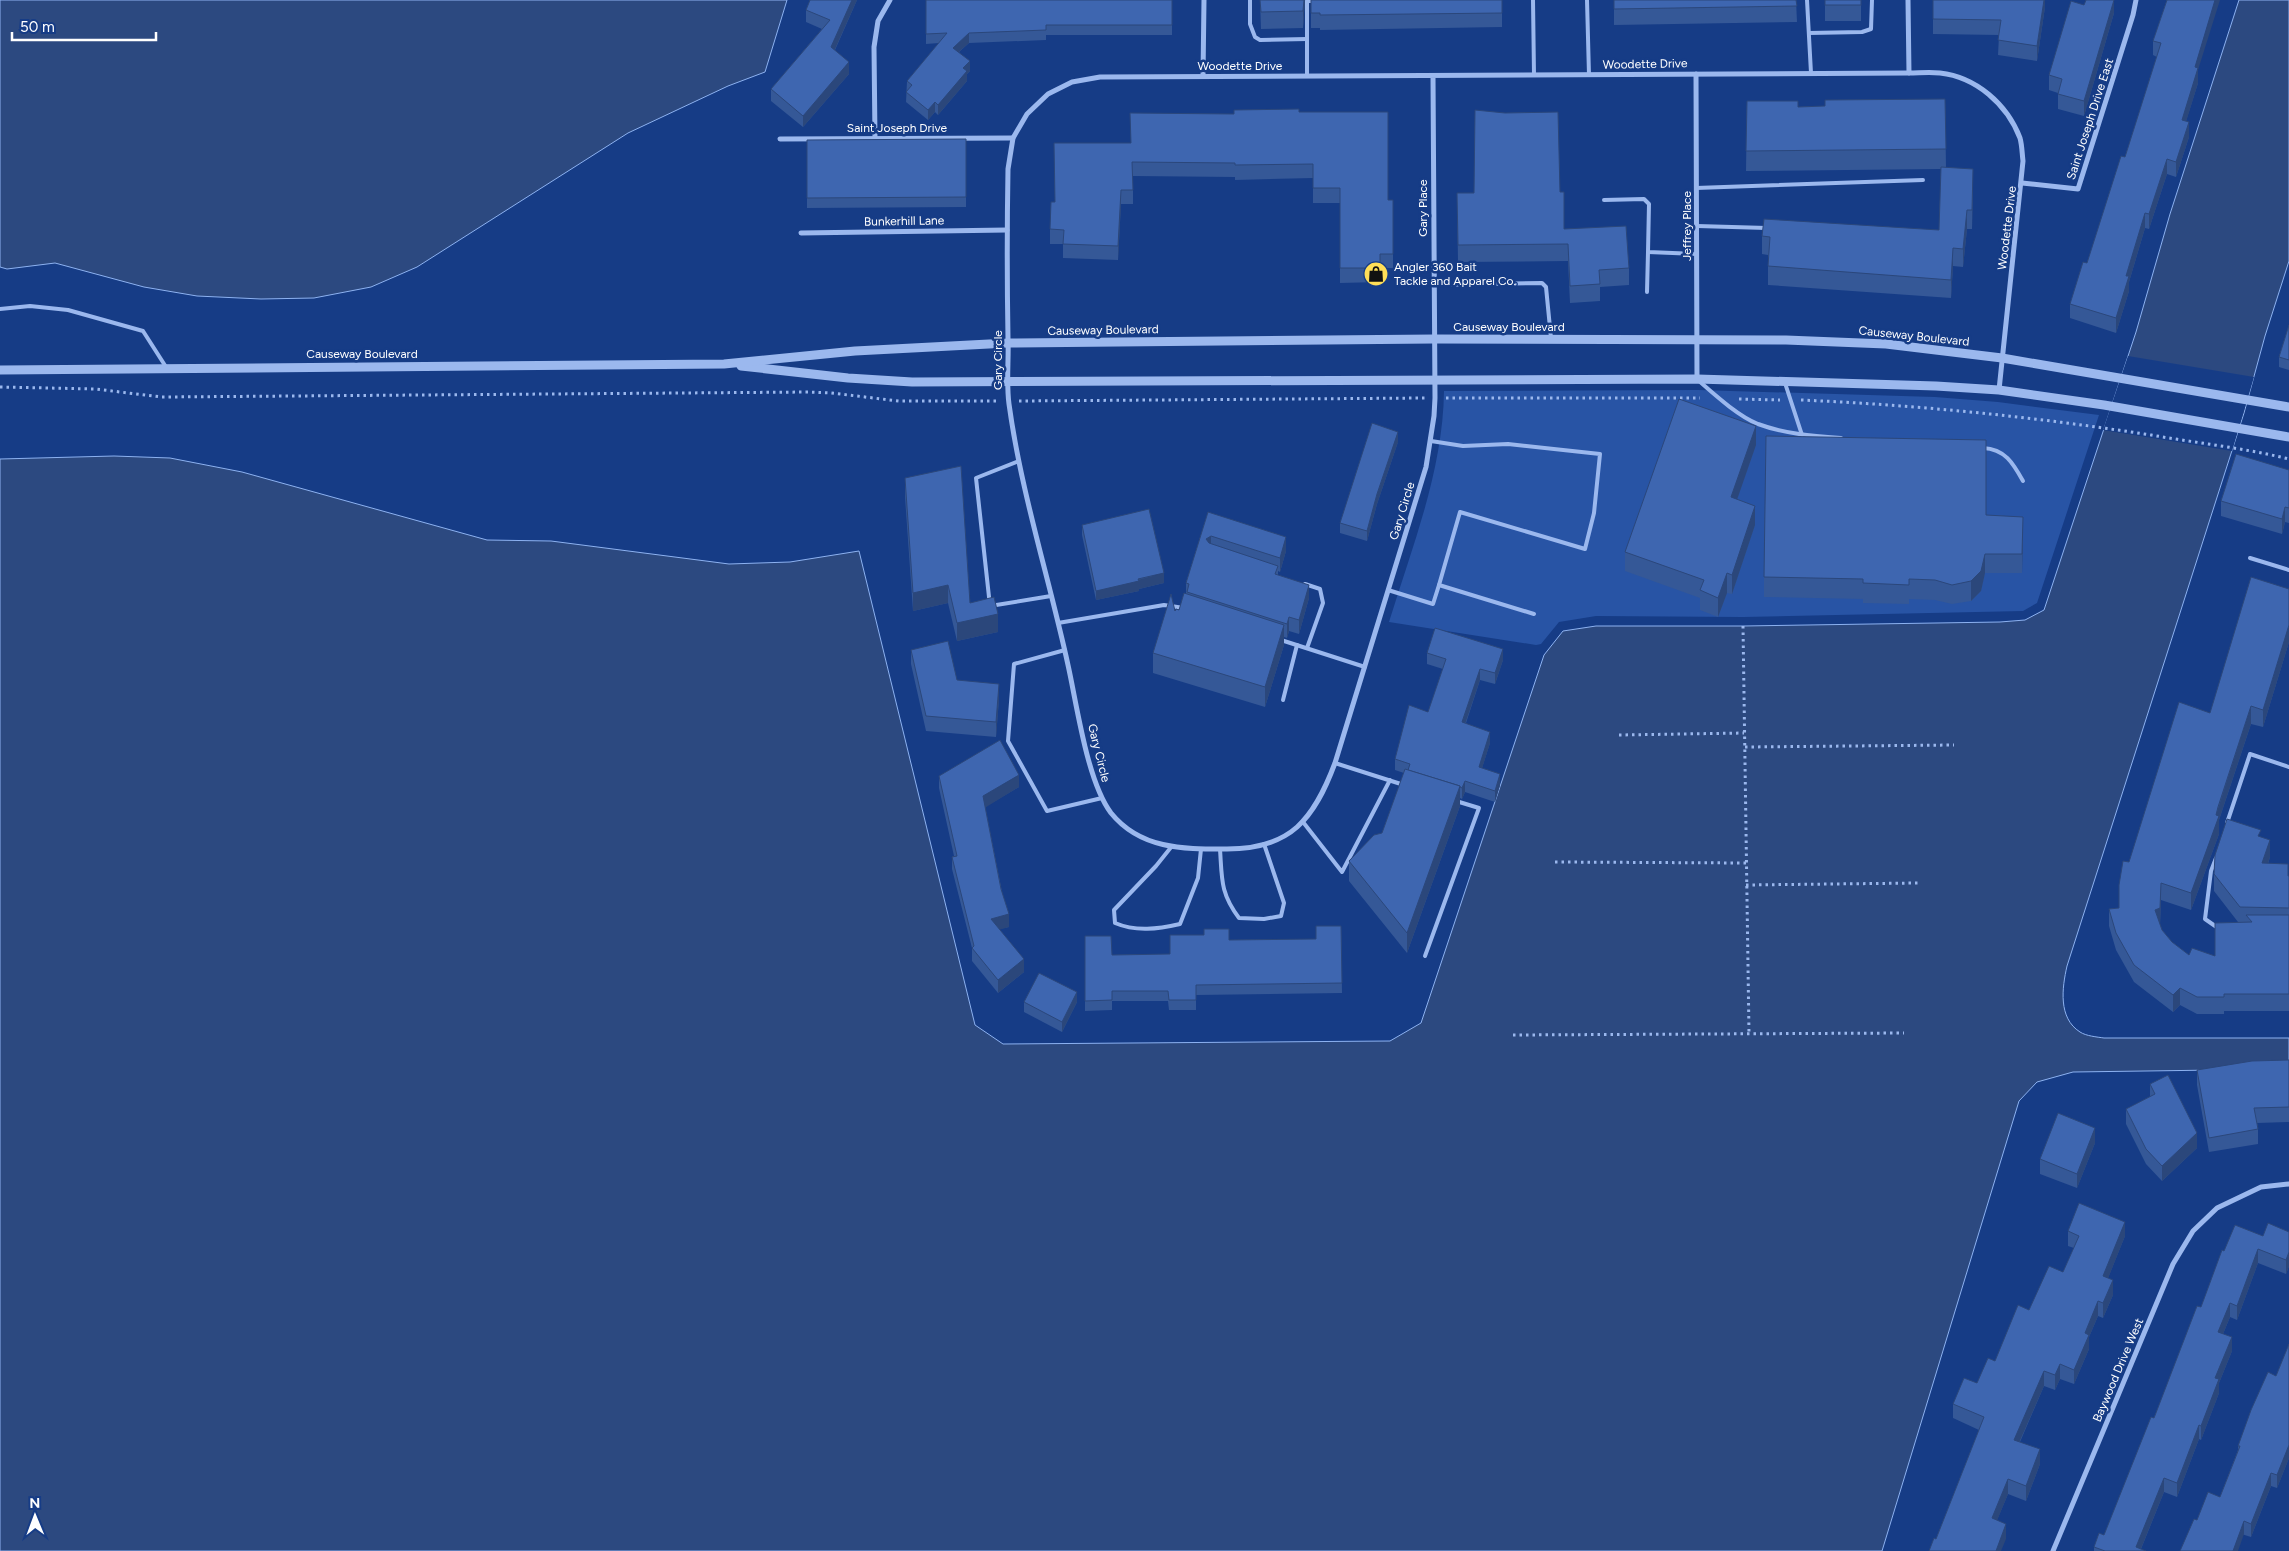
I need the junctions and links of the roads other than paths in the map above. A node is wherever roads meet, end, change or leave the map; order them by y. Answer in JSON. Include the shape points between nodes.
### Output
{"nodes":[{"id":1,"x":890,"y":0,"type":"edge"},
{"id":2,"x":1204,"y":0,"type":"edge"},
{"id":3,"x":1250,"y":0,"type":"edge"},
{"id":4,"x":1307,"y":0,"type":"edge"},
{"id":5,"x":1317,"y":0,"type":"edge"},
{"id":6,"x":1533,"y":0,"type":"edge"},
{"id":7,"x":1587,"y":0,"type":"edge"},
{"id":8,"x":1808,"y":0,"type":"edge"},
{"id":9,"x":1872,"y":0,"type":"edge"},
{"id":10,"x":1908,"y":0,"type":"edge"},
{"id":11,"x":2136,"y":0,"type":"edge"},
{"id":12,"x":1809,"y":33,"type":"junction"},
{"id":13,"x":1307,"y":39,"type":"junction"},
{"id":14,"x":1811,"y":73,"type":"junction"},
{"id":15,"x":1909,"y":73,"type":"junction"},
{"id":16,"x":1696,"y":74,"type":"junction"},
{"id":17,"x":1534,"y":75,"type":"junction"},
{"id":18,"x":1589,"y":75,"type":"junction"},
{"id":19,"x":1203,"y":76,"type":"junction"},
{"id":20,"x":1307,"y":76,"type":"junction"},
{"id":21,"x":1433,"y":76,"type":"junction"},
{"id":22,"x":1014,"y":138,"type":"junction"},
{"id":23,"x":780,"y":139,"type":"dead end"},
{"id":24,"x":875,"y":139,"type":"junction"},
{"id":25,"x":1923,"y":180,"type":"dead end"},
{"id":26,"x":2022,"y":183,"type":"junction"},
{"id":27,"x":1696,"y":188,"type":"junction"},
{"id":28,"x":1604,"y":200,"type":"dead end"},
{"id":29,"x":1696,"y":226,"type":"junction"},
{"id":30,"x":1774,"y":228,"type":"edge"},
{"id":31,"x":1007,"y":230,"type":"junction"},
{"id":32,"x":802,"y":233,"type":"dead end"},
{"id":33,"x":1648,"y":252,"type":"junction"},
{"id":34,"x":1697,"y":254,"type":"junction"},
{"id":35,"x":1434,"y":285,"type":"junction"},
{"id":36,"x":1647,"y":292,"type":"dead end"},
{"id":37,"x":0,"y":309,"type":"edge"},
{"id":38,"x":1434,"y":339,"type":"junction"},
{"id":39,"x":1551,"y":340,"type":"junction"},
{"id":40,"x":1697,"y":340,"type":"junction"},
{"id":41,"x":1008,"y":343,"type":"junction"},
{"id":42,"x":2002,"y":358,"type":"junction"},
{"id":43,"x":724,"y":364,"type":"junction"},
{"id":44,"x":168,"y":368,"type":"junction"},
{"id":45,"x":0,"y":370,"type":"edge"},
{"id":46,"x":1698,"y":379,"type":"junction"},
{"id":47,"x":1434,"y":380,"type":"junction"},
{"id":48,"x":1785,"y":380,"type":"junction"},
{"id":49,"x":1008,"y":382,"type":"junction"},
{"id":50,"x":1999,"y":390,"type":"junction"},
{"id":51,"x":2289,"y":407,"type":"edge"},
{"id":52,"x":1802,"y":435,"type":"junction"},
{"id":53,"x":2289,"y":437,"type":"edge"},
{"id":54,"x":1851,"y":438,"type":"edge"},
{"id":55,"x":1431,"y":441,"type":"junction"},
{"id":56,"x":1980,"y":447,"type":"edge"},
{"id":57,"x":1019,"y":461,"type":"junction"},
{"id":58,"x":2023,"y":481,"type":"dead end"},
{"id":59,"x":2250,"y":558,"type":"dead end"},
{"id":60,"x":2289,"y":570,"type":"edge"},
{"id":61,"x":1302,"y":583,"type":"edge"},
{"id":62,"x":1439,"y":585,"type":"junction"},
{"id":63,"x":1388,"y":590,"type":"junction"},
{"id":64,"x":1052,"y":596,"type":"junction"},
{"id":65,"x":1186,"y":609,"type":"edge"},
{"id":66,"x":1534,"y":614,"type":"dead end"},
{"id":67,"x":1058,"y":622,"type":"junction"},
{"id":68,"x":1278,"y":639,"type":"edge"},
{"id":69,"x":1297,"y":645,"type":"junction"},
{"id":70,"x":1307,"y":648,"type":"junction"},
{"id":71,"x":1065,"y":650,"type":"junction"},
{"id":72,"x":1365,"y":667,"type":"junction"},
{"id":73,"x":1283,"y":700,"type":"dead end"},
{"id":74,"x":1335,"y":763,"type":"junction"},
{"id":75,"x":2289,"y":767,"type":"edge"},
{"id":76,"x":1390,"y":780,"type":"junction"},
{"id":77,"x":1408,"y":786,"type":"edge"},
{"id":78,"x":1102,"y":798,"type":"junction"},
{"id":79,"x":1452,"y":799,"type":"edge"},
{"id":80,"x":1303,"y":822,"type":"junction"},
{"id":81,"x":2226,"y":826,"type":"edge"},
{"id":82,"x":1264,"y":844,"type":"junction"},
{"id":83,"x":1172,"y":846,"type":"junction"},
{"id":84,"x":1201,"y":849,"type":"junction"},
{"id":85,"x":1220,"y":849,"type":"junction"},
{"id":86,"x":2217,"y":853,"type":"edge"},
{"id":87,"x":2225,"y":928,"type":"edge"},
{"id":88,"x":1425,"y":956,"type":"dead end"},
{"id":89,"x":2289,"y":1184,"type":"edge"},
{"id":90,"x":2053,"y":1551,"type":"edge"}],
"edges":[{"from":1,"to":24,"type":"street","via":[[878,21],[874,47]]},
{"from":2,"to":19,"type":"street"},
{"from":3,"to":13,"type":"lane","via":[[1250,24],[1254,37],[1260,40]]},
{"from":4,"to":5,"type":"lane"},
{"from":4,"to":13,"type":"lane"},
{"from":6,"to":17,"type":"lane"},
{"from":7,"to":18,"type":"lane"},
{"from":8,"to":12,"type":"lane"},
{"from":9,"to":12,"type":"lane","via":[[1871,29]]},
{"from":10,"to":15,"type":"street"},
{"from":11,"to":26,"type":"street","name":"Saint Joseph Drive East","via":[[2078,189]]},
{"from":12,"to":14,"type":"lane"},
{"from":13,"to":20,"type":"lane"},
{"from":14,"to":15,"type":"street","name":"Woodette Drive"},
{"from":14,"to":16,"type":"street","name":"Woodette Drive"},
{"from":15,"to":26,"type":"street","name":"Woodette Drive","via":[[1941,73],[1969,81],[1991,94],[2009,116],[2020,139]]},
{"from":16,"to":18,"type":"street","name":"Woodette Drive"},
{"from":16,"to":27,"type":"street","name":"Jeffrey Place"},
{"from":17,"to":18,"type":"street","name":"Woodette Drive"},
{"from":17,"to":21,"type":"street","name":"Woodette Drive"},
{"from":19,"to":20,"type":"street","name":"Woodette Drive"},
{"from":19,"to":22,"type":"street","name":"Woodette Drive","via":[[1100,77],[1072,82],[1048,94],[1028,114]]},
{"from":20,"to":21,"type":"street","name":"Woodette Drive"},
{"from":21,"to":35,"type":"street","name":"Gary Place"},
{"from":22,"to":24,"type":"street","name":"Saint Joseph Drive"},
{"from":22,"to":31,"type":"street","name":"Gary Circle","via":[[1008,169]]},
{"from":23,"to":24,"type":"street","name":"Saint Joseph Drive"},
{"from":25,"to":27,"type":"lane"},
{"from":26,"to":42,"type":"street","name":"Woodette Drive"},
{"from":27,"to":29,"type":"street","name":"Jeffrey Place"},
{"from":28,"to":33,"type":"lane","via":[[1644,200],[1649,204]]},
{"from":29,"to":30,"type":"lane"},
{"from":29,"to":34,"type":"street","name":"Jeffrey Place"},
{"from":31,"to":32,"type":"street","name":"Bunkerhill Lane"},
{"from":31,"to":41,"type":"street","name":"Gary Circle"},
{"from":33,"to":34,"type":"lane"},
{"from":33,"to":36,"type":"lane"},
{"from":34,"to":40,"type":"street","name":"Jeffrey Place"},
{"from":35,"to":38,"type":"street","name":"Gary Place"},
{"from":35,"to":39,"type":"lane","via":[[1542,283],[1546,287]]},
{"from":37,"to":44,"type":"lane","via":[[30,306],[68,310],[143,331]]},
{"from":38,"to":39,"type":"street","name":"Causeway Boulevard"},
{"from":38,"to":41,"type":"street","name":"Causeway Boulevard"},
{"from":38,"to":47,"type":"street","name":"Gary Circle"},
{"from":39,"to":40,"type":"street","name":"Causeway Boulevard"},
{"from":40,"to":42,"type":"street","name":"Causeway Boulevard","via":[[1886,344]]},
{"from":40,"to":46,"type":"street","name":"Jeffrey Place"},
{"from":41,"to":43,"type":"street","name":"Causeway Boulevard","via":[[855,351]]},
{"from":41,"to":49,"type":"street","name":"Gary Circle"},
{"from":42,"to":50,"type":"street","name":"Woodette Drive"},
{"from":42,"to":51,"type":"street","name":"Causeway Boulevard"},
{"from":43,"to":44,"type":"street","name":"Causeway Boulevard"},
{"from":43,"to":49,"type":"street","name":"Causeway Boulevard","via":[[884,380]]},
{"from":44,"to":45,"type":"street","name":"Causeway Boulevard"},
{"from":46,"to":47,"type":"street","name":"Causeway Boulevard"},
{"from":46,"to":48,"type":"street","name":"Causeway Boulevard"},
{"from":46,"to":52,"type":"lane","via":[[1757,423]]},
{"from":47,"to":49,"type":"street","name":"Causeway Boulevard"},
{"from":47,"to":55,"type":"street","name":"Gary Circle"},
{"from":48,"to":50,"type":"street","name":"Causeway Boulevard"},
{"from":48,"to":52,"type":"lane"},
{"from":49,"to":57,"type":"street","name":"Gary Circle","via":[[1008,401]]},
{"from":50,"to":53,"type":"street","name":"Causeway Boulevard"},
{"from":52,"to":54,"type":"lane"},
{"from":55,"to":62,"type":"lane","via":[[1464,446],[1508,444],[1600,454],[1594,513],[1585,549],[1460,512]]},
{"from":55,"to":63,"type":"street","name":"Gary Circle"},
{"from":56,"to":58,"type":"lane","via":[[2010,458]]},
{"from":57,"to":64,"type":"street","name":"Gary Circle"},
{"from":57,"to":64,"type":"lane","via":[[976,478],[990,606]]},
{"from":59,"to":60,"type":"lane"},
{"from":61,"to":70,"type":"lane","via":[[1320,589],[1323,602]]},
{"from":62,"to":63,"type":"lane","via":[[1433,604]]},
{"from":62,"to":66,"type":"lane"},
{"from":63,"to":72,"type":"street","name":"Gary Circle"},
{"from":64,"to":67,"type":"street","name":"Gary Circle"},
{"from":65,"to":67,"type":"lane","via":[[1164,605]]},
{"from":67,"to":71,"type":"street","name":"Gary Circle"},
{"from":68,"to":69,"type":"lane"},
{"from":69,"to":70,"type":"lane"},
{"from":69,"to":73,"type":"lane"},
{"from":70,"to":72,"type":"lane"},
{"from":71,"to":78,"type":"street","name":"Gary Circle","via":[[1093,778]]},
{"from":71,"to":78,"type":"lane","via":[[1014,664],[1008,741],[1047,811]]},
{"from":72,"to":74,"type":"street","name":"Gary Circle"},
{"from":74,"to":76,"type":"lane"},
{"from":74,"to":80,"type":"street","name":"Gary Circle","via":[[1316,807]]},
{"from":75,"to":81,"type":"lane","via":[[2250,754]]},
{"from":76,"to":77,"type":"lane"},
{"from":76,"to":80,"type":"lane","via":[[1342,872]]},
{"from":78,"to":83,"type":"street","name":"Gary Circle","via":[[1112,814],[1129,828],[1151,843]]},
{"from":79,"to":88,"type":"lane","via":[[1479,808]]},
{"from":80,"to":82,"type":"street","name":"Gary Circle","via":[[1276,841]]},
{"from":82,"to":85,"type":"street","name":"Gary Circle"},
{"from":82,"to":85,"type":"lane","via":[[1284,903],[1281,916],[1264,919],[1238,918],[1229,905],[1224,894]]},
{"from":83,"to":84,"type":"street","name":"Gary Circle"},
{"from":83,"to":84,"type":"lane","via":[[1114,910],[1115,923],[1129,928],[1163,928],[1180,924],[1198,878]]},
{"from":84,"to":85,"type":"street","name":"Gary Circle"},
{"from":86,"to":87,"type":"lane","via":[[2211,871],[2205,919],[2216,928]]},
{"from":89,"to":90,"type":"street","name":"Baywood Drive West","via":[[2261,1186],[2217,1208],[2193,1231],[2173,1264]]}]}
